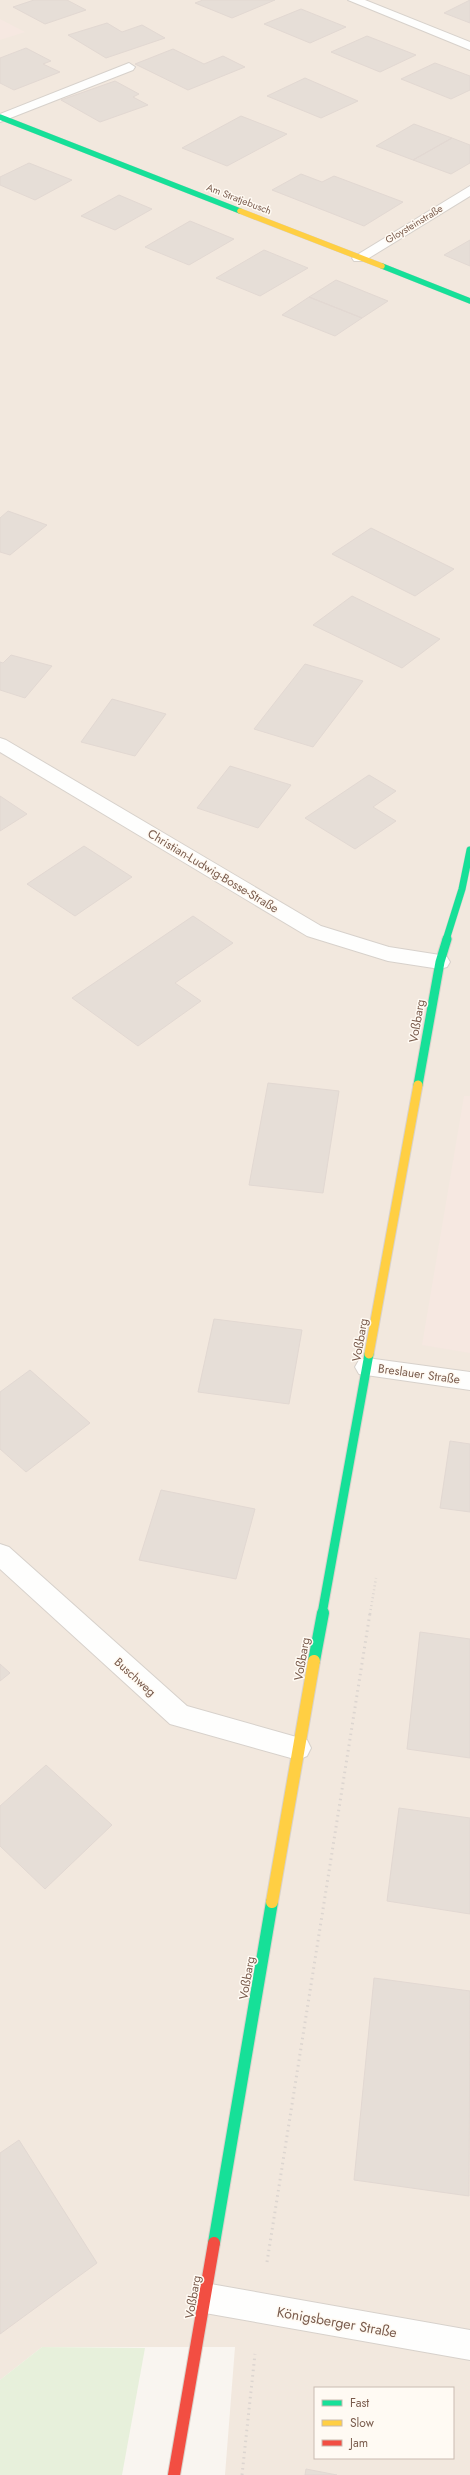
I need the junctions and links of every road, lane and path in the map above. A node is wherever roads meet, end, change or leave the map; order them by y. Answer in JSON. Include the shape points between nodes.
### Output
{"nodes":[{"id":1,"x":354,"y":0,"type":"edge"},
{"id":2,"x":470,"y":46,"type":"edge"},
{"id":3,"x":129,"y":67,"type":"dead end"},
{"id":4,"x":0,"y":117,"type":"edge"},
{"id":5,"x":470,"y":190,"type":"edge"},
{"id":6,"x":359,"y":258,"type":"junction"},
{"id":7,"x":470,"y":301,"type":"edge"},
{"id":8,"x":0,"y":744,"type":"edge"},
{"id":9,"x":470,"y":850,"type":"edge"},
{"id":10,"x":440,"y":962,"type":"junction"},
{"id":11,"x":367,"y":1367,"type":"junction"},
{"id":12,"x":470,"y":1381,"type":"edge"},
{"id":13,"x":0,"y":1554,"type":"edge"},
{"id":14,"x":377,"y":1569,"type":"dead end"},
{"id":15,"x":298,"y":1748,"type":"junction"},
{"id":16,"x":205,"y":2298,"type":"junction"},
{"id":17,"x":260,"y":2308,"type":"junction"},
{"id":18,"x":470,"y":2345,"type":"edge"},
{"id":19,"x":174,"y":2475,"type":"edge"},
{"id":20,"x":242,"y":2475,"type":"edge"}],
"edges":[{"from":1,"to":2,"type":"street"},
{"from":3,"to":4,"type":"street"},
{"from":4,"to":6,"type":"street","name":"Am Stratjebusch"},
{"from":5,"to":6,"type":"street","name":"Gloysteinstraße"},
{"from":6,"to":7,"type":"street","name":"Am Stratjebusch"},
{"from":8,"to":10,"type":"street","name":"Christian-Ludwig-Bosse-Straße","via":[[314,931],[388,954]]},
{"from":9,"to":10,"type":"street","name":"Voßbarg","via":[[462,889]]},
{"from":10,"to":11,"type":"street","name":"Voßbarg"},
{"from":11,"to":12,"type":"street","name":"Breslauer Straße"},
{"from":11,"to":15,"type":"street","name":"Voßbarg"},
{"from":13,"to":15,"type":"street","name":"Buschweg","via":[[178,1716]]},
{"from":14,"to":17,"type":"path"},
{"from":15,"to":16,"type":"street","name":"Voßbarg"},
{"from":16,"to":17,"type":"street","name":"Königsberger Straße"},
{"from":16,"to":19,"type":"street","name":"Voßbarg"},
{"from":17,"to":18,"type":"street","name":"Königsberger Straße"},
{"from":17,"to":20,"type":"path"}]}
